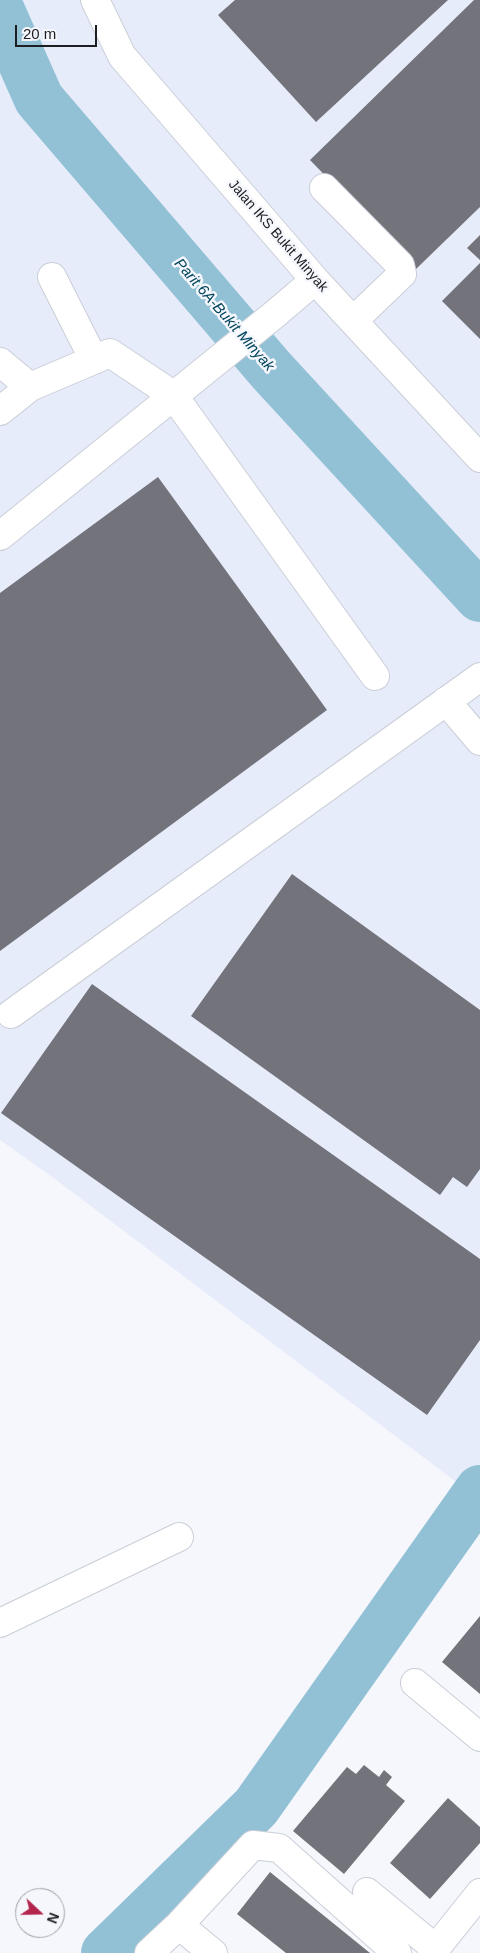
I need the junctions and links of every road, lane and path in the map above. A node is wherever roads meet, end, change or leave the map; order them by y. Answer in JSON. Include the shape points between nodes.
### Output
{"nodes":[{"id":1,"x":95,"y":0,"type":"edge"},
{"id":2,"x":324,"y":188,"type":"dead end"},
{"id":3,"x":52,"y":276,"type":"dead end"},
{"id":4,"x":314,"y":280,"type":"junction"},
{"id":5,"x":353,"y":321,"type":"junction"},
{"id":6,"x":94,"y":360,"type":"junction"},
{"id":7,"x":0,"y":362,"type":"edge"},
{"id":8,"x":30,"y":387,"type":"junction"},
{"id":9,"x":174,"y":395,"type":"junction"},
{"id":10,"x":0,"y":411,"type":"edge"},
{"id":11,"x":480,"y":458,"type":"edge"},
{"id":12,"x":0,"y":536,"type":"edge"},
{"id":13,"x":375,"y":676,"type":"dead end"},
{"id":14,"x":480,"y":677,"type":"edge"},
{"id":15,"x":446,"y":701,"type":"junction"},
{"id":16,"x":480,"y":741,"type":"edge"},
{"id":17,"x":11,"y":1014,"type":"dead end"},
{"id":18,"x":179,"y":1537,"type":"dead end"},
{"id":19,"x":0,"y":1623,"type":"edge"},
{"id":20,"x":415,"y":1683,"type":"dead end"},
{"id":21,"x":480,"y":1737,"type":"edge"},
{"id":22,"x":367,"y":1892,"type":"dead end"},
{"id":23,"x":480,"y":1893,"type":"edge"},
{"id":24,"x":179,"y":1925,"type":"junction"},
{"id":25,"x":433,"y":1950,"type":"edge"},
{"id":26,"x":149,"y":1953,"type":"edge"},
{"id":27,"x":213,"y":1953,"type":"edge"},
{"id":28,"x":396,"y":1953,"type":"edge"}],
"edges":[{"from":1,"to":4,"type":"street","name":"Jalan IKS Bukit Minyak","via":[[122,56]]},
{"from":2,"to":5,"type":"street","via":[[400,265],[402,274]]},
{"from":3,"to":6,"type":"street"},
{"from":4,"to":5,"type":"street","name":"Jalan IKS Bukit Minyak"},
{"from":4,"to":9,"type":"street"},
{"from":5,"to":11,"type":"street","name":"Jalan IKS Bukit Minyak"},
{"from":6,"to":8,"type":"street"},
{"from":6,"to":9,"type":"street","via":[[110,353]]},
{"from":7,"to":8,"type":"street"},
{"from":8,"to":10,"type":"street"},
{"from":9,"to":12,"type":"street"},
{"from":9,"to":13,"type":"street"},
{"from":14,"to":15,"type":"street"},
{"from":15,"to":16,"type":"street"},
{"from":15,"to":17,"type":"street"},
{"from":18,"to":19,"type":"street"},
{"from":20,"to":21,"type":"street"},
{"from":22,"to":25,"type":"street"},
{"from":23,"to":25,"type":"street"},
{"from":24,"to":26,"type":"street"},
{"from":24,"to":27,"type":"street"},
{"from":24,"to":28,"type":"street","via":[[253,1845],[279,1848]]}]}
